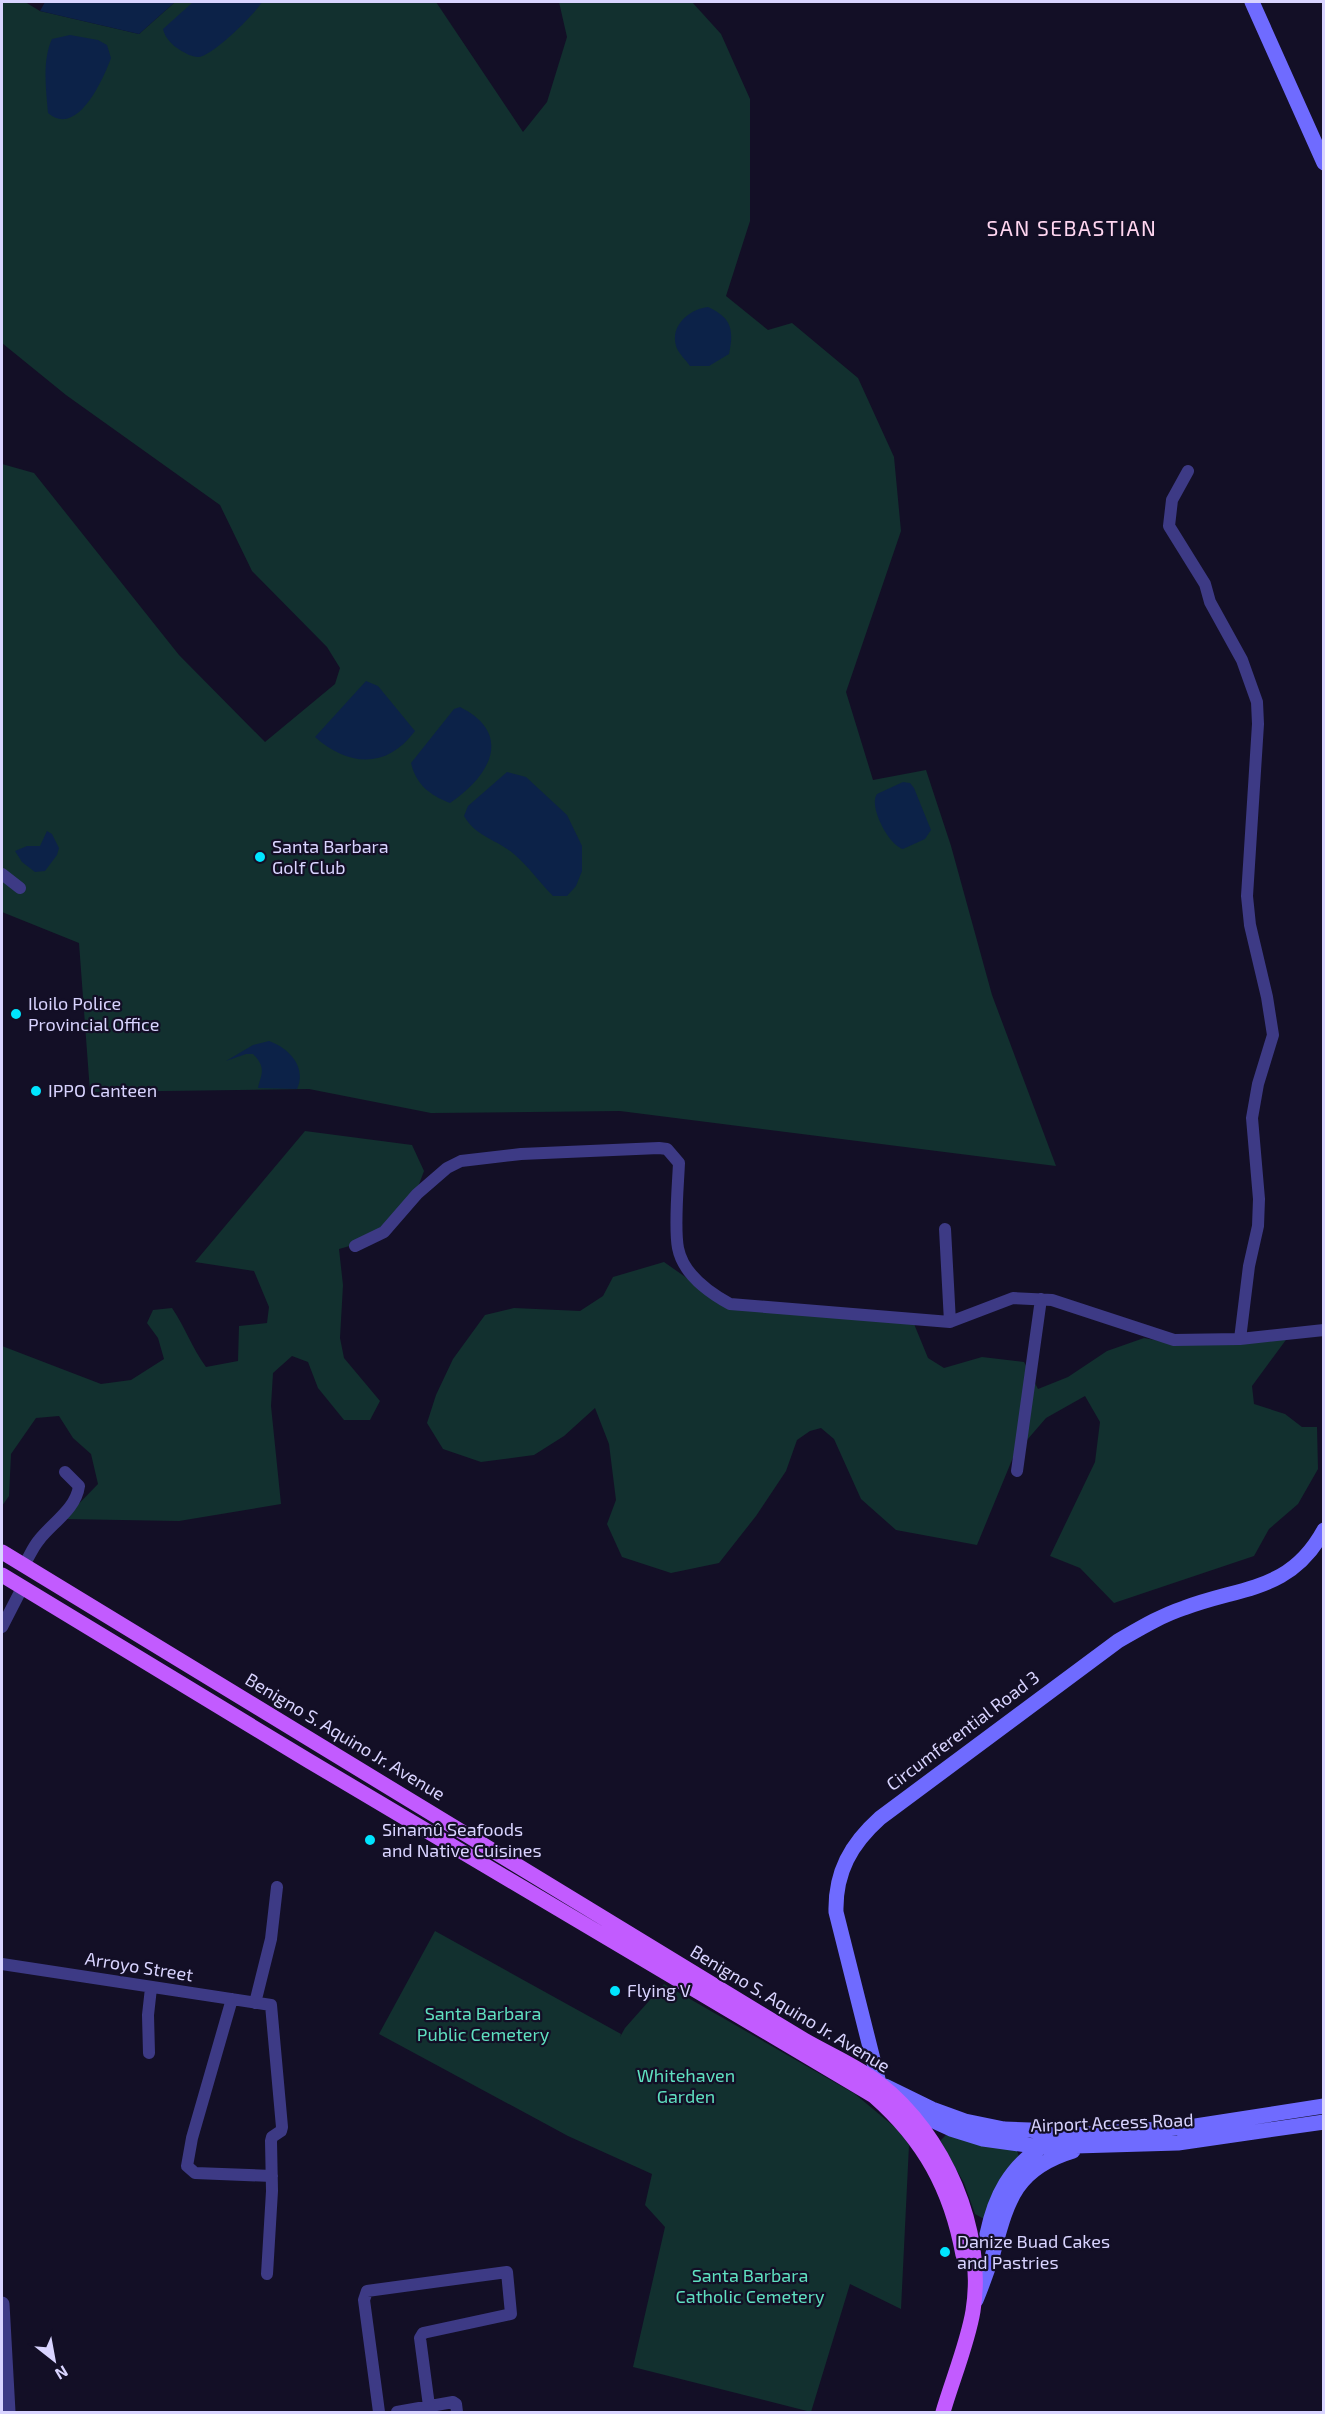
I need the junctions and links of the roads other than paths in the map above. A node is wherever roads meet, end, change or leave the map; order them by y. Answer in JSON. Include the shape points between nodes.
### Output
{"nodes":[{"id":1,"x":1252,"y":2,"type":"edge"},
{"id":2,"x":1323,"y":163,"type":"edge"},
{"id":3,"x":1188,"y":471,"type":"dead end"},
{"id":4,"x":2,"y":874,"type":"edge"},
{"id":5,"x":20,"y":888,"type":"dead end"},
{"id":6,"x":945,"y":1229,"type":"dead end"},
{"id":7,"x":355,"y":1246,"type":"dead end"},
{"id":8,"x":1041,"y":1299,"type":"junction"},
{"id":9,"x":950,"y":1322,"type":"junction"},
{"id":10,"x":1323,"y":1330,"type":"edge"},
{"id":11,"x":1240,"y":1339,"type":"junction"},
{"id":12,"x":65,"y":1472,"type":"dead end"},
{"id":13,"x":1017,"y":1472,"type":"dead end"},
{"id":14,"x":1323,"y":1530,"type":"edge"},
{"id":15,"x":2,"y":1552,"type":"edge"},
{"id":16,"x":24,"y":1565,"type":"junction"},
{"id":17,"x":2,"y":1575,"type":"edge"},
{"id":18,"x":22,"y":1588,"type":"junction"},
{"id":19,"x":2,"y":1627,"type":"edge"},
{"id":20,"x":299,"y":1732,"type":"junction"},
{"id":21,"x":288,"y":1748,"type":"junction"},
{"id":22,"x":277,"y":1887,"type":"dead end"},
{"id":23,"x":2,"y":1964,"type":"edge"},
{"id":24,"x":151,"y":1988,"type":"junction"},
{"id":25,"x":232,"y":1999,"type":"junction"},
{"id":26,"x":255,"y":2003,"type":"junction"},
{"id":27,"x":149,"y":2053,"type":"dead end"},
{"id":28,"x":877,"y":2090,"type":"junction"},
{"id":29,"x":1323,"y":2106,"type":"edge"},
{"id":30,"x":904,"y":2107,"type":"junction"},
{"id":31,"x":1323,"y":2122,"type":"edge"},
{"id":32,"x":1058,"y":2136,"type":"junction"},
{"id":33,"x":1041,"y":2147,"type":"junction"},
{"id":34,"x":1088,"y":2147,"type":"junction"},
{"id":35,"x":272,"y":2176,"type":"junction"},
{"id":36,"x":267,"y":2274,"type":"dead end"},
{"id":37,"x":2,"y":2304,"type":"edge"},
{"id":38,"x":973,"y":2311,"type":"junction"},
{"id":39,"x":429,"y":2406,"type":"junction"},
{"id":40,"x":8,"y":2412,"type":"edge"},
{"id":41,"x":379,"y":2412,"type":"edge"},
{"id":42,"x":397,"y":2412,"type":"edge"},
{"id":43,"x":457,"y":2412,"type":"edge"},
{"id":44,"x":943,"y":2412,"type":"edge"}],
"edges":[{"from":1,"to":2,"type":"main road"},
{"from":3,"to":11,"type":"street","via":[[1172,500],[1169,526],[1205,584],[1210,603],[1242,660],[1257,702],[1246,896],[1273,1035],[1252,1118],[1258,1226]]},
{"from":4,"to":5,"type":"street"},
{"from":6,"to":9,"type":"street"},
{"from":7,"to":9,"type":"street","via":[[384,1232],[417,1194],[461,1161],[522,1154],[667,1149],[679,1163],[678,1249],[697,1282],[712,1294],[730,1304]]},
{"from":8,"to":9,"type":"street","via":[[1013,1298]]},
{"from":8,"to":11,"type":"street","via":[[1174,1340]]},
{"from":8,"to":13,"type":"street"},
{"from":10,"to":11,"type":"street"},
{"from":12,"to":16,"type":"street","via":[[79,1486],[78,1492]]},
{"from":14,"to":28,"type":"main road","name":"Circumferential Road 3","via":[[1302,1561],[1273,1581],[1184,1608],[1118,1641],[861,1834],[841,1870],[836,1912]]},
{"from":15,"to":16,"type":"main road","name":"Benigno S. Aquino Jr. Avenue"},
{"from":16,"to":20,"type":"main road","name":"Benigno S. Aquino Jr. Avenue"},
{"from":17,"to":18,"type":"main road","name":"Benigno S. Aquino Jr. Avenue"},
{"from":18,"to":19,"type":"street"},
{"from":18,"to":21,"type":"main road","name":"Benigno S. Aquino Jr. Avenue"},
{"from":20,"to":21,"type":"main road"},
{"from":20,"to":28,"type":"main road","name":"Benigno S. Aquino Jr. Avenue","via":[[804,2040]]},
{"from":21,"to":28,"type":"main road","name":"Benigno S. Aquino Jr. Avenue"},
{"from":22,"to":26,"type":"street","via":[[271,1939]]},
{"from":23,"to":24,"type":"street","name":"Arroyo Street"},
{"from":24,"to":25,"type":"street","name":"Arroyo Street"},
{"from":24,"to":27,"type":"street"},
{"from":25,"to":26,"type":"street","name":"Arroyo Street"},
{"from":25,"to":35,"type":"street","via":[[187,2166],[195,2173]]},
{"from":26,"to":35,"type":"street","name":"Arroyo Street","via":[[271,2005],[282,2127],[272,2138]]},
{"from":28,"to":30,"type":"main road","name":"Airport Access Road"},
{"from":28,"to":32,"type":"main road","name":"Airport Access Road","via":[[965,2121]]},
{"from":28,"to":38,"type":"main road","name":"Benigno S. Aquino Jr. Avenue","via":[[934,2167],[946,2193],[958,2227]]},
{"from":29,"to":32,"type":"main road","name":"Airport Access Road","via":[[1189,2127]]},
{"from":30,"to":33,"type":"main road","name":"Airport Access Road","via":[[983,2139]]},
{"from":30,"to":38,"type":"main road","via":[[944,2162],[966,2214],[974,2264]]},
{"from":31,"to":34,"type":"main road","name":"Airport Access Road","via":[[1201,2140]]},
{"from":32,"to":33,"type":"main road"},
{"from":33,"to":34,"type":"main road","name":"Airport Access Road"},
{"from":33,"to":38,"type":"main road","via":[[1011,2174],[998,2195]]},
{"from":34,"to":38,"type":"main road","via":[[1041,2164],[1021,2181],[1008,2202]]},
{"from":35,"to":36,"type":"street"},
{"from":37,"to":40,"type":"street"},
{"from":38,"to":44,"type":"main road"},
{"from":39,"to":41,"type":"street","via":[[420,2338],[423,2333],[511,2314],[507,2272],[367,2291],[364,2300]]},
{"from":39,"to":42,"type":"street"},
{"from":39,"to":43,"type":"street","via":[[453,2402]]}]}
